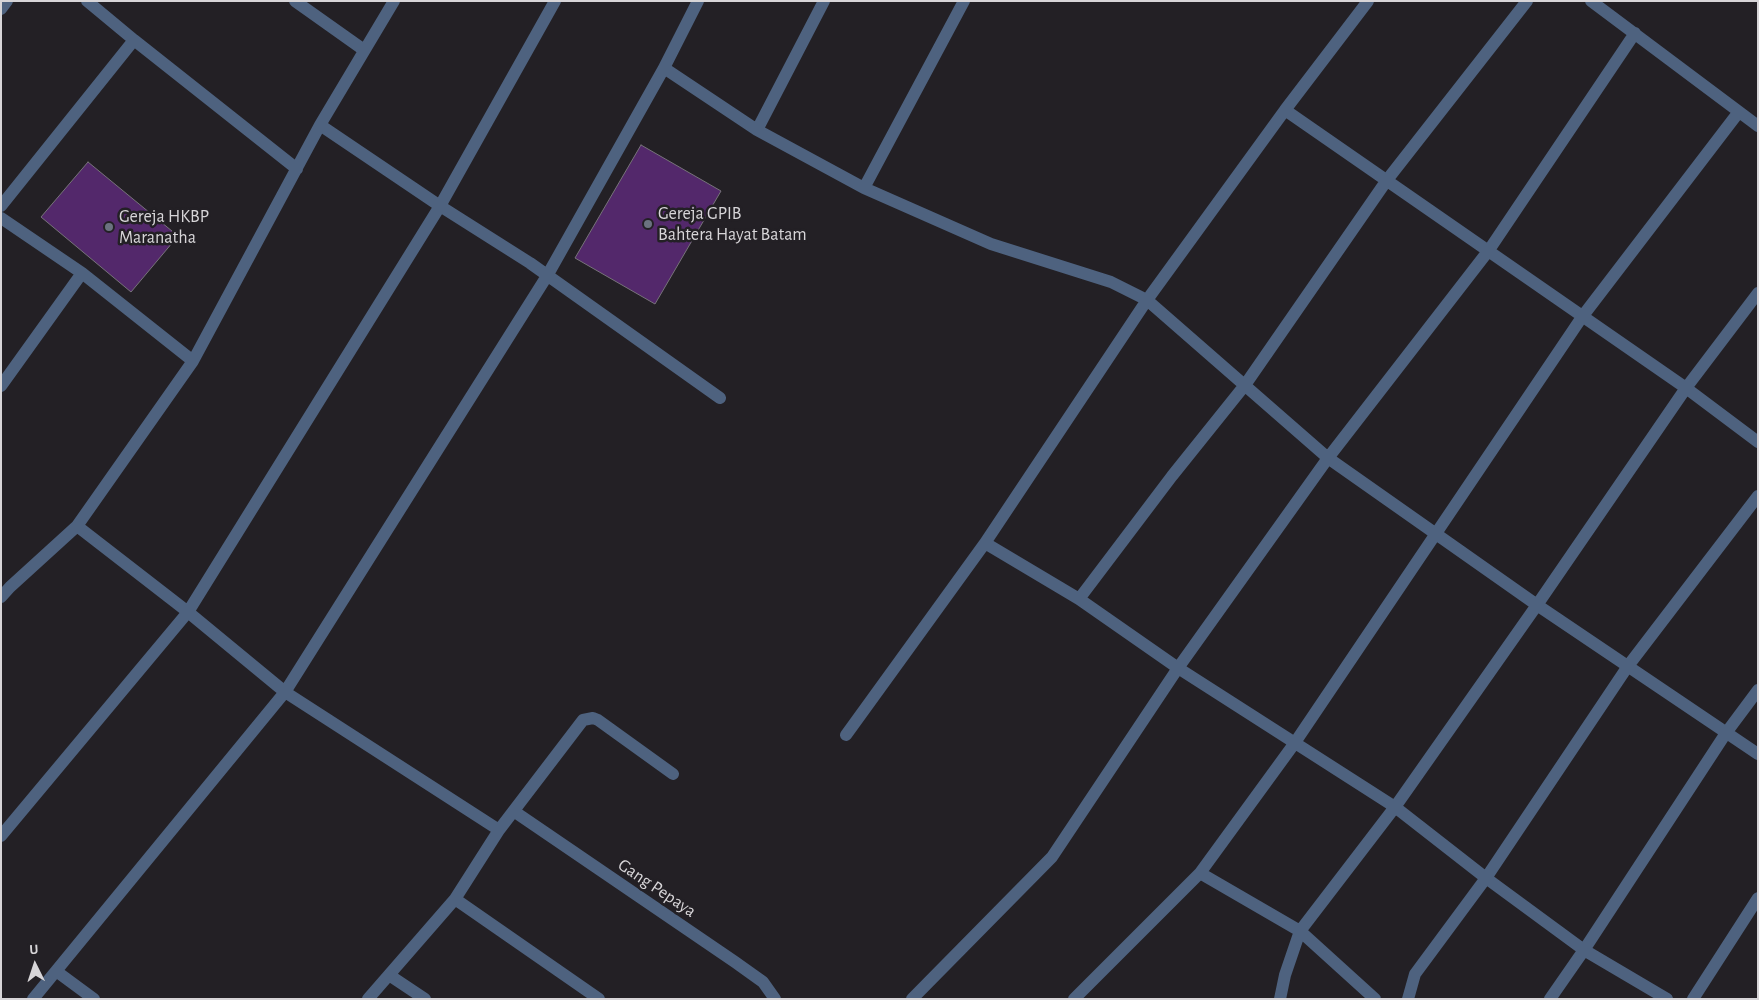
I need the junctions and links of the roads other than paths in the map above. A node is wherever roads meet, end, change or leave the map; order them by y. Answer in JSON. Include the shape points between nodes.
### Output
{"nodes":[{"id":1,"x":7,"y":1,"type":"edge"},
{"id":2,"x":87,"y":1,"type":"edge"},
{"id":3,"x":295,"y":1,"type":"edge"},
{"id":4,"x":394,"y":1,"type":"edge"},
{"id":5,"x":555,"y":1,"type":"edge"},
{"id":6,"x":698,"y":1,"type":"edge"},
{"id":7,"x":824,"y":1,"type":"edge"},
{"id":8,"x":964,"y":1,"type":"edge"},
{"id":9,"x":1368,"y":1,"type":"edge"},
{"id":10,"x":1527,"y":1,"type":"edge"},
{"id":11,"x":1591,"y":1,"type":"edge"},
{"id":12,"x":1,"y":8,"type":"edge"},
{"id":13,"x":1635,"y":33,"type":"junction"},
{"id":14,"x":134,"y":40,"type":"junction"},
{"id":15,"x":364,"y":50,"type":"junction"},
{"id":16,"x":664,"y":68,"type":"junction"},
{"id":17,"x":1285,"y":110,"type":"junction"},
{"id":18,"x":1738,"y":112,"type":"junction"},
{"id":19,"x":320,"y":124,"type":"junction"},
{"id":20,"x":1758,"y":126,"type":"edge"},
{"id":21,"x":757,"y":130,"type":"junction"},
{"id":22,"x":298,"y":170,"type":"junction"},
{"id":23,"x":1387,"y":180,"type":"junction"},
{"id":24,"x":864,"y":188,"type":"junction"},
{"id":25,"x":1,"y":206,"type":"edge"},
{"id":26,"x":440,"y":206,"type":"junction"},
{"id":27,"x":1,"y":218,"type":"edge"},
{"id":28,"x":1489,"y":250,"type":"junction"},
{"id":29,"x":82,"y":273,"type":"junction"},
{"id":30,"x":547,"y":276,"type":"junction"},
{"id":31,"x":1758,"y":292,"type":"edge"},
{"id":32,"x":1147,"y":300,"type":"junction"},
{"id":33,"x":1582,"y":317,"type":"junction"},
{"id":34,"x":193,"y":361,"type":"junction"},
{"id":35,"x":1244,"y":385,"type":"junction"},
{"id":36,"x":1,"y":386,"type":"edge"},
{"id":37,"x":1686,"y":388,"type":"junction"},
{"id":38,"x":720,"y":398,"type":"dead end"},
{"id":39,"x":1758,"y":442,"type":"edge"},
{"id":40,"x":1328,"y":458,"type":"junction"},
{"id":41,"x":1758,"y":496,"type":"edge"},
{"id":42,"x":77,"y":526,"type":"junction"},
{"id":43,"x":1436,"y":534,"type":"junction"},
{"id":44,"x":985,"y":543,"type":"junction"},
{"id":45,"x":4,"y":588,"type":"edge"},
{"id":46,"x":1078,"y":599,"type":"junction"},
{"id":47,"x":1537,"y":605,"type":"junction"},
{"id":48,"x":188,"y":612,"type":"junction"},
{"id":49,"x":1628,"y":666,"type":"junction"},
{"id":50,"x":1178,"y":668,"type":"junction"},
{"id":51,"x":1758,"y":690,"type":"edge"},
{"id":52,"x":285,"y":692,"type":"junction"},
{"id":53,"x":1726,"y":733,"type":"junction"},
{"id":54,"x":846,"y":735,"type":"dead end"},
{"id":55,"x":1294,"y":744,"type":"junction"},
{"id":56,"x":1758,"y":754,"type":"edge"},
{"id":57,"x":674,"y":774,"type":"dead end"},
{"id":58,"x":1395,"y":807,"type":"junction"},
{"id":59,"x":515,"y":812,"type":"junction"},
{"id":60,"x":500,"y":830,"type":"junction"},
{"id":61,"x":1,"y":836,"type":"edge"},
{"id":62,"x":1200,"y":873,"type":"junction"},
{"id":63,"x":1486,"y":878,"type":"junction"},
{"id":64,"x":1758,"y":898,"type":"edge"},
{"id":65,"x":455,"y":899,"type":"junction"},
{"id":66,"x":1300,"y":931,"type":"junction"},
{"id":67,"x":1584,"y":950,"type":"junction"},
{"id":68,"x":56,"y":971,"type":"junction"},
{"id":69,"x":389,"y":975,"type":"junction"},
{"id":70,"x":32,"y":999,"type":"edge"},
{"id":71,"x":94,"y":999,"type":"edge"},
{"id":72,"x":368,"y":999,"type":"edge"},
{"id":73,"x":425,"y":999,"type":"edge"},
{"id":74,"x":599,"y":999,"type":"edge"},
{"id":75,"x":775,"y":999,"type":"edge"},
{"id":76,"x":912,"y":999,"type":"edge"},
{"id":77,"x":1074,"y":999,"type":"edge"},
{"id":78,"x":1280,"y":999,"type":"edge"},
{"id":79,"x":1375,"y":999,"type":"edge"},
{"id":80,"x":1408,"y":999,"type":"edge"},
{"id":81,"x":1550,"y":999,"type":"edge"},
{"id":82,"x":1667,"y":999,"type":"edge"},
{"id":83,"x":1693,"y":999,"type":"edge"}],
"edges":[{"from":1,"to":12,"type":"street"},
{"from":2,"to":14,"type":"street"},
{"from":3,"to":15,"type":"street"},
{"from":4,"to":15,"type":"street"},
{"from":5,"to":26,"type":"street"},
{"from":6,"to":16,"type":"street"},
{"from":7,"to":21,"type":"street"},
{"from":8,"to":24,"type":"street"},
{"from":9,"to":17,"type":"street"},
{"from":10,"to":23,"type":"street"},
{"from":11,"to":13,"type":"street"},
{"from":13,"to":18,"type":"street"},
{"from":13,"to":28,"type":"street"},
{"from":14,"to":22,"type":"street"},
{"from":14,"to":25,"type":"street"},
{"from":15,"to":19,"type":"street"},
{"from":16,"to":21,"type":"street"},
{"from":16,"to":30,"type":"street"},
{"from":17,"to":23,"type":"street"},
{"from":17,"to":32,"type":"street"},
{"from":18,"to":20,"type":"street"},
{"from":18,"to":33,"type":"street"},
{"from":19,"to":22,"type":"street"},
{"from":19,"to":26,"type":"street"},
{"from":21,"to":24,"type":"street"},
{"from":22,"to":34,"type":"street"},
{"from":23,"to":28,"type":"street"},
{"from":23,"to":35,"type":"street"},
{"from":24,"to":32,"type":"street","via":[[991,244],[1111,282]]},
{"from":26,"to":30,"type":"street"},
{"from":26,"to":48,"type":"street"},
{"from":27,"to":29,"type":"street"},
{"from":28,"to":33,"type":"street"},
{"from":28,"to":40,"type":"street"},
{"from":29,"to":34,"type":"street"},
{"from":29,"to":36,"type":"street"},
{"from":30,"to":38,"type":"street"},
{"from":30,"to":52,"type":"street"},
{"from":31,"to":37,"type":"street"},
{"from":32,"to":35,"type":"street"},
{"from":32,"to":44,"type":"street"},
{"from":33,"to":37,"type":"street"},
{"from":33,"to":43,"type":"street"},
{"from":34,"to":42,"type":"street"},
{"from":35,"to":40,"type":"street"},
{"from":35,"to":46,"type":"street"},
{"from":37,"to":39,"type":"street"},
{"from":37,"to":47,"type":"street"},
{"from":40,"to":43,"type":"street"},
{"from":40,"to":50,"type":"street"},
{"from":41,"to":49,"type":"street"},
{"from":42,"to":45,"type":"street"},
{"from":42,"to":48,"type":"street"},
{"from":43,"to":47,"type":"street"},
{"from":43,"to":55,"type":"street"},
{"from":44,"to":46,"type":"street"},
{"from":44,"to":54,"type":"street"},
{"from":46,"to":50,"type":"street"},
{"from":47,"to":49,"type":"street"},
{"from":47,"to":58,"type":"street"},
{"from":48,"to":52,"type":"street"},
{"from":48,"to":61,"type":"street"},
{"from":49,"to":53,"type":"street"},
{"from":49,"to":63,"type":"street"},
{"from":50,"to":55,"type":"street"},
{"from":50,"to":76,"type":"street","via":[[1052,857]]},
{"from":51,"to":53,"type":"street"},
{"from":52,"to":60,"type":"street"},
{"from":52,"to":68,"type":"street"},
{"from":53,"to":56,"type":"street"},
{"from":53,"to":67,"type":"street"},
{"from":55,"to":58,"type":"street"},
{"from":55,"to":62,"type":"street"},
{"from":57,"to":59,"type":"street","via":[[598,720],[586,718]]},
{"from":58,"to":63,"type":"street"},
{"from":58,"to":66,"type":"street"},
{"from":59,"to":60,"type":"street"},
{"from":59,"to":75,"type":"street","name":"Gang Pepaya","via":[[763,982]]},
{"from":60,"to":65,"type":"street"},
{"from":62,"to":66,"type":"street"},
{"from":62,"to":77,"type":"street"},
{"from":63,"to":67,"type":"street"},
{"from":63,"to":80,"type":"street","via":[[1416,974]]},
{"from":64,"to":83,"type":"street"},
{"from":65,"to":69,"type":"street"},
{"from":65,"to":74,"type":"street"},
{"from":66,"to":78,"type":"street"},
{"from":66,"to":79,"type":"street"},
{"from":67,"to":81,"type":"street"},
{"from":67,"to":82,"type":"street"},
{"from":68,"to":70,"type":"street"},
{"from":68,"to":71,"type":"street"},
{"from":69,"to":72,"type":"street"},
{"from":69,"to":73,"type":"street"}]}
